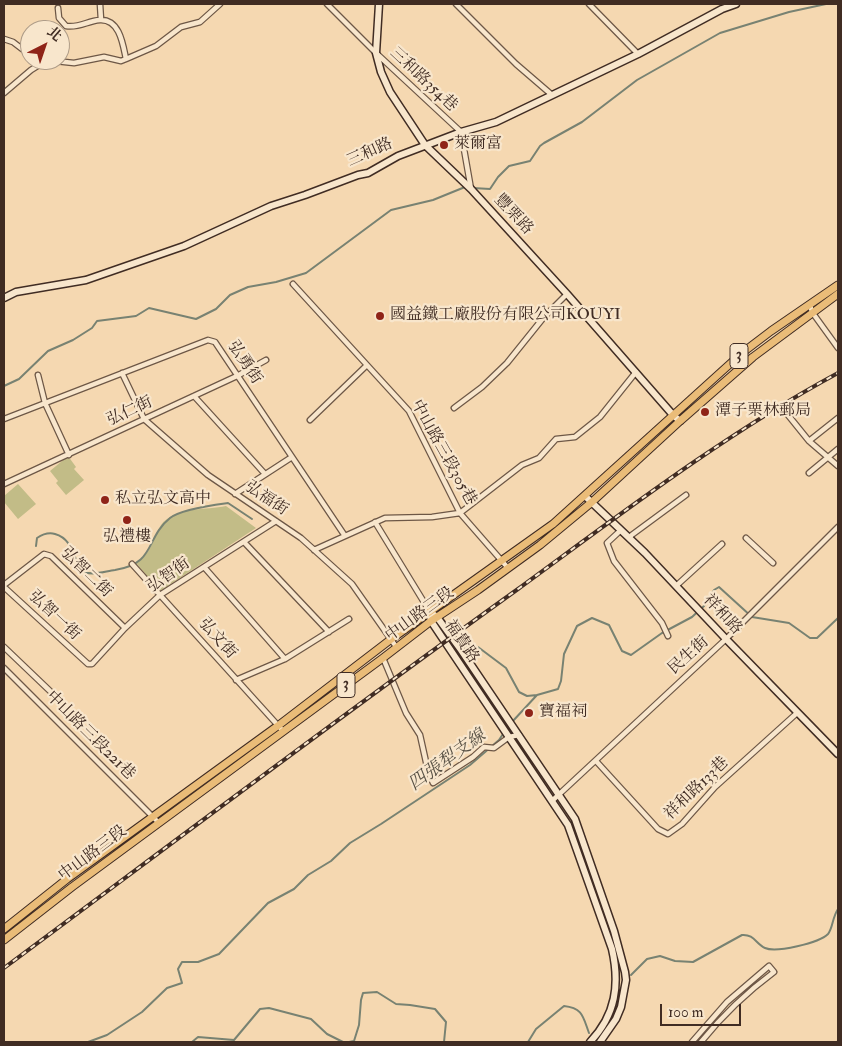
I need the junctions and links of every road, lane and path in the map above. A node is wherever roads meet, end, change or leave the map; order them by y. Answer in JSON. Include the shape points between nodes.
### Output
{"nodes":[{"id":1,"x":100,"y":4,"type":"edge"},
{"id":2,"x":220,"y":4,"type":"edge"},
{"id":3,"x":327,"y":4,"type":"edge"},
{"id":4,"x":378,"y":4,"type":"edge"},
{"id":5,"x":456,"y":4,"type":"edge"},
{"id":6,"x":588,"y":4,"type":"edge"},
{"id":7,"x":736,"y":4,"type":"edge"},
{"id":8,"x":58,"y":8,"type":"dead end"},
{"id":9,"x":101,"y":20,"type":"junction"},
{"id":10,"x":4,"y":39,"type":"edge"},
{"id":11,"x":20,"y":47,"type":"edge"},
{"id":12,"x":376,"y":53,"type":"junction"},
{"id":13,"x":638,"y":54,"type":"junction"},
{"id":14,"x":126,"y":59,"type":"junction"},
{"id":15,"x":70,"y":63,"type":"edge"},
{"id":16,"x":31,"y":70,"type":"edge"},
{"id":17,"x":4,"y":93,"type":"edge"},
{"id":18,"x":552,"y":96,"type":"junction"},
{"id":19,"x":461,"y":132,"type":"junction"},
{"id":20,"x":425,"y":145,"type":"junction"},
{"id":21,"x":471,"y":189,"type":"junction"},
{"id":22,"x":293,"y":284,"type":"dead end"},
{"id":23,"x":838,"y":284,"type":"edge"},
{"id":24,"x":567,"y":294,"type":"junction"},
{"id":25,"x":838,"y":294,"type":"edge"},
{"id":26,"x":4,"y":298,"type":"edge"},
{"id":27,"x":811,"y":308,"type":"junction"},
{"id":28,"x":838,"y":348,"type":"edge"},
{"id":29,"x":266,"y":360,"type":"dead end"},
{"id":30,"x":366,"y":366,"type":"junction"},
{"id":31,"x":636,"y":372,"type":"junction"},
{"id":32,"x":122,"y":373,"type":"junction"},
{"id":33,"x":38,"y":375,"type":"dead end"},
{"id":34,"x":237,"y":376,"type":"junction"},
{"id":35,"x":194,"y":396,"type":"junction"},
{"id":36,"x":46,"y":403,"type":"junction"},
{"id":37,"x":454,"y":408,"type":"dead end"},
{"id":38,"x":673,"y":415,"type":"junction"},
{"id":39,"x":788,"y":416,"type":"dead end"},
{"id":40,"x":838,"y":418,"type":"edge"},
{"id":41,"x":4,"y":419,"type":"edge"},
{"id":42,"x":144,"y":419,"type":"junction"},
{"id":43,"x":310,"y":420,"type":"dead end"},
{"id":44,"x":680,"y":421,"type":"junction"},
{"id":45,"x":809,"y":441,"type":"junction"},
{"id":46,"x":838,"y":450,"type":"edge"},
{"id":47,"x":69,"y":455,"type":"junction"},
{"id":48,"x":292,"y":457,"type":"junction"},
{"id":49,"x":828,"y":457,"type":"junction"},
{"id":50,"x":838,"y":466,"type":"edge"},
{"id":51,"x":809,"y":473,"type":"dead end"},
{"id":52,"x":265,"y":474,"type":"junction"},
{"id":53,"x":4,"y":484,"type":"edge"},
{"id":54,"x":235,"y":494,"type":"junction"},
{"id":55,"x":686,"y":495,"type":"dead end"},
{"id":56,"x":585,"y":496,"type":"junction"},
{"id":57,"x":592,"y":502,"type":"junction"},
{"id":58,"x":460,"y":513,"type":"junction"},
{"id":59,"x":276,"y":521,"type":"junction"},
{"id":60,"x":375,"y":522,"type":"junction"},
{"id":61,"x":838,"y":527,"type":"edge"},
{"id":62,"x":621,"y":530,"type":"junction"},
{"id":63,"x":345,"y":536,"type":"junction"},
{"id":64,"x":629,"y":537,"type":"junction"},
{"id":65,"x":746,"y":538,"type":"dead end"},
{"id":66,"x":244,"y":542,"type":"junction"},
{"id":67,"x":722,"y":544,"type":"dead end"},
{"id":68,"x":314,"y":550,"type":"junction"},
{"id":69,"x":503,"y":560,"type":"junction"},
{"id":70,"x":773,"y":563,"type":"dead end"},
{"id":71,"x":132,"y":564,"type":"dead end"},
{"id":72,"x":204,"y":567,"type":"junction"},
{"id":73,"x":508,"y":568,"type":"junction"},
{"id":74,"x":4,"y":586,"type":"edge"},
{"id":75,"x":676,"y":586,"type":"junction"},
{"id":76,"x":160,"y":595,"type":"junction"},
{"id":77,"x":430,"y":612,"type":"junction"},
{"id":78,"x":349,"y":619,"type":"dead end"},
{"id":79,"x":434,"y":619,"type":"junction"},
{"id":80,"x":125,"y":628,"type":"junction"},
{"id":81,"x":329,"y":632,"type":"junction"},
{"id":82,"x":668,"y":636,"type":"dead end"},
{"id":83,"x":726,"y":639,"type":"junction"},
{"id":84,"x":390,"y":640,"type":"junction"},
{"id":85,"x":4,"y":648,"type":"edge"},
{"id":86,"x":397,"y":648,"type":"junction"},
{"id":87,"x":383,"y":658,"type":"junction"},
{"id":88,"x":285,"y":660,"type":"junction"},
{"id":89,"x":88,"y":664,"type":"joint"},
{"id":90,"x":4,"y":668,"type":"edge"},
{"id":91,"x":236,"y":680,"type":"junction"},
{"id":92,"x":50,"y":691,"type":"dead end"},
{"id":93,"x":797,"y":714,"type":"junction"},
{"id":94,"x":281,"y":728,"type":"junction"},
{"id":95,"x":519,"y":735,"type":"junction"},
{"id":96,"x":509,"y":737,"type":"junction"},
{"id":97,"x":838,"y":754,"type":"edge"},
{"id":98,"x":596,"y":761,"type":"junction"},
{"id":99,"x":559,"y":795,"type":"junction"},
{"id":100,"x":553,"y":800,"type":"junction"},
{"id":101,"x":153,"y":817,"type":"junction"},
{"id":102,"x":159,"y":823,"type":"junction"},
{"id":103,"x":4,"y":929,"type":"edge"},
{"id":104,"x":4,"y":940,"type":"edge"},
{"id":105,"x":590,"y":1042,"type":"edge"},
{"id":106,"x":600,"y":1042,"type":"edge"},
{"id":107,"x":694,"y":1042,"type":"edge"},
{"id":108,"x":701,"y":1042,"type":"edge"}],
"edges":[{"from":1,"to":9,"type":"street"},
{"from":2,"to":14,"type":"street","via":[[200,22],[181,27],[156,46]]},
{"from":3,"to":12,"type":"street","name":"三和路354巷"},
{"from":4,"to":12,"type":"street","name":"豐栗路"},
{"from":5,"to":18,"type":"street"},
{"from":6,"to":13,"type":"street"},
{"from":7,"to":13,"type":"street","name":"三和路"},
{"from":8,"to":9,"type":"street","via":[[59,18],[66,26],[75,28]]},
{"from":9,"to":14,"type":"street","via":[[116,28]]},
{"from":10,"to":11,"type":"street"},
{"from":12,"to":19,"type":"street","name":"三和路354巷"},
{"from":12,"to":20,"type":"street","name":"豐栗路","via":[[390,92]]},
{"from":13,"to":18,"type":"street","name":"三和路"},
{"from":14,"to":15,"type":"street","via":[[120,61],[104,57]]},
{"from":16,"to":17,"type":"street"},
{"from":18,"to":19,"type":"street","name":"三和路","via":[[481,128]]},
{"from":19,"to":20,"type":"street","name":"三和路"},
{"from":19,"to":21,"type":"street","name":"三和路354巷"},
{"from":20,"to":21,"type":"street","name":"豐栗路"},
{"from":20,"to":26,"type":"street","name":"三和路","via":[[368,173],[271,206],[184,246],[86,280],[16,292]]},
{"from":21,"to":24,"type":"street","name":"豐栗路"},
{"from":22,"to":30,"type":"street","name":"中山路三段305巷"},
{"from":23,"to":27,"type":"main road","name":"中山路三段","number":"3"},
{"from":24,"to":31,"type":"street","name":"豐栗路"},
{"from":24,"to":37,"type":"street","via":[[507,363]]},
{"from":25,"to":27,"type":"main road","name":"中山路三段","number":"3"},
{"from":27,"to":28,"type":"street"},
{"from":27,"to":38,"type":"main road","name":"中山路三段","number":"3","via":[[771,331],[742,353]]},
{"from":27,"to":44,"type":"main road","name":"中山路三段","number":"3"},
{"from":29,"to":34,"type":"street","name":"弘仁街"},
{"from":30,"to":43,"type":"street"},
{"from":30,"to":58,"type":"street","name":"中山路三段305巷","via":[[409,411]]},
{"from":31,"to":38,"type":"street","name":"豐栗路"},
{"from":31,"to":58,"type":"street","via":[[600,417],[575,437],[556,439],[540,458],[522,465]]},
{"from":32,"to":34,"type":"street","name":"弘勇街","via":[[208,340],[215,342]]},
{"from":32,"to":36,"type":"street","name":"弘勇街"},
{"from":32,"to":42,"type":"street","name":"弘福街"},
{"from":33,"to":36,"type":"street"},
{"from":34,"to":35,"type":"street","name":"弘仁街"},
{"from":34,"to":48,"type":"street","name":"弘勇街"},
{"from":35,"to":42,"type":"street","name":"弘仁街"},
{"from":35,"to":52,"type":"street"},
{"from":36,"to":41,"type":"street","name":"弘勇街"},
{"from":36,"to":47,"type":"street"},
{"from":38,"to":44,"type":"street","name":"豐栗路"},
{"from":38,"to":56,"type":"main road","name":"中山路三段","number":"3"},
{"from":39,"to":45,"type":"street"},
{"from":40,"to":45,"type":"street"},
{"from":42,"to":47,"type":"street","name":"弘仁街"},
{"from":42,"to":54,"type":"street","name":"弘福街","via":[[208,475]]},
{"from":44,"to":57,"type":"main road","name":"中山路三段","number":"3"},
{"from":45,"to":49,"type":"street"},
{"from":46,"to":49,"type":"street"},
{"from":47,"to":53,"type":"street","name":"弘仁街"},
{"from":48,"to":52,"type":"street"},
{"from":48,"to":63,"type":"street","name":"弘勇街"},
{"from":49,"to":50,"type":"street"},
{"from":49,"to":51,"type":"street"},
{"from":52,"to":54,"type":"street"},
{"from":54,"to":59,"type":"street","name":"弘福街"},
{"from":55,"to":64,"type":"street"},
{"from":56,"to":57,"type":"street","name":"祥和路"},
{"from":56,"to":69,"type":"main road","name":"中山路三段","number":"3"},
{"from":57,"to":62,"type":"street","name":"祥和路"},
{"from":57,"to":73,"type":"main road","name":"中山路三段","number":"3"},
{"from":58,"to":60,"type":"street","via":[[385,518]]},
{"from":58,"to":69,"type":"street","name":"中山路三段305巷"},
{"from":59,"to":66,"type":"street","name":"弘智街"},
{"from":59,"to":68,"type":"street","name":"弘福街"},
{"from":60,"to":63,"type":"street"},
{"from":60,"to":77,"type":"street"},
{"from":61,"to":83,"type":"street","name":"民生街"},
{"from":62,"to":64,"type":"street","name":"祥和路"},
{"from":62,"to":82,"type":"street","via":[[606,543],[610,553],[662,623]]},
{"from":63,"to":68,"type":"street"},
{"from":64,"to":75,"type":"street","name":"祥和路"},
{"from":65,"to":70,"type":"street"},
{"from":66,"to":72,"type":"street","name":"弘智街"},
{"from":66,"to":81,"type":"street"},
{"from":67,"to":75,"type":"street"},
{"from":68,"to":84,"type":"street","name":"弘福街","via":[[352,584]]},
{"from":69,"to":73,"type":"street","name":"中山路三段305巷"},
{"from":69,"to":77,"type":"main road","name":"中山路三段","number":"3"},
{"from":71,"to":76,"type":"street","name":"弘文街"},
{"from":72,"to":76,"type":"street","name":"弘智街"},
{"from":72,"to":88,"type":"street"},
{"from":73,"to":79,"type":"main road","name":"中山路三段","number":"3"},
{"from":74,"to":80,"type":"street","name":"弘智二街","via":[[44,554],[52,556]]},
{"from":74,"to":89,"type":"street","name":"弘智一街"},
{"from":75,"to":83,"type":"street","name":"祥和路"},
{"from":76,"to":80,"type":"street","name":"弘智街"},
{"from":76,"to":91,"type":"street","name":"弘文街"},
{"from":77,"to":79,"type":"street","name":"福貴路"},
{"from":77,"to":84,"type":"main road","name":"中山路三段","number":"3"},
{"from":78,"to":81,"type":"street"},
{"from":79,"to":86,"type":"main road","name":"中山路三段","number":"3"},
{"from":79,"to":95,"type":"street","name":"福貴路","via":[[456,643]]},
{"from":79,"to":96,"type":"street","name":"福貴路"},
{"from":80,"to":89,"type":"street","name":"弘智街","via":[[92,664]]},
{"from":81,"to":88,"type":"street"},
{"from":83,"to":93,"type":"street","name":"祥和路"},
{"from":83,"to":98,"type":"street","name":"民生街"},
{"from":84,"to":86,"type":"street","name":"弘福街"},
{"from":84,"to":94,"type":"main road","name":"中山路三段","number":"3"},
{"from":85,"to":92,"type":"street"},
{"from":86,"to":87,"type":"main road","name":"中山路三段","number":"3"},
{"from":87,"to":94,"type":"main road","name":"中山路三段","number":"3"},
{"from":87,"to":96,"type":"street","via":[[406,713],[420,735],[428,771],[434,782],[484,747],[494,748]]},
{"from":88,"to":91,"type":"street"},
{"from":90,"to":101,"type":"street","name":"中山路三段221巷"},
{"from":91,"to":94,"type":"street","name":"弘文街"},
{"from":93,"to":97,"type":"street","name":"祥和路"},
{"from":93,"to":98,"type":"street","name":"祥和路133巷","via":[[668,834],[658,829]]},
{"from":94,"to":101,"type":"main road","name":"中山路三段","number":"3"},
{"from":94,"to":102,"type":"main road","name":"中山路三段","number":"3"},
{"from":95,"to":96,"type":"street"},
{"from":95,"to":99,"type":"street","name":"福貴路"},
{"from":96,"to":100,"type":"street","name":"福貴路"},
{"from":98,"to":99,"type":"street","name":"民生街"},
{"from":99,"to":100,"type":"street","name":"民生街"},
{"from":99,"to":106,"type":"street","name":"福貴路","via":[[575,819],[624,966],[626,980],[621,1007]]},
{"from":100,"to":105,"type":"street","name":"福貴路","via":[[568,825],[616,968],[613,1004],[606,1022]]},
{"from":101,"to":102,"type":"street","name":"中山路三段221巷"},
{"from":101,"to":103,"type":"main road","name":"中山路三段","number":"3"},
{"from":102,"to":104,"type":"main road","name":"中山路三段","number":"3"},
{"from":107,"to":108,"type":"street","via":[[727,1002],[769,966],[774,972],[750,990]]}]}
